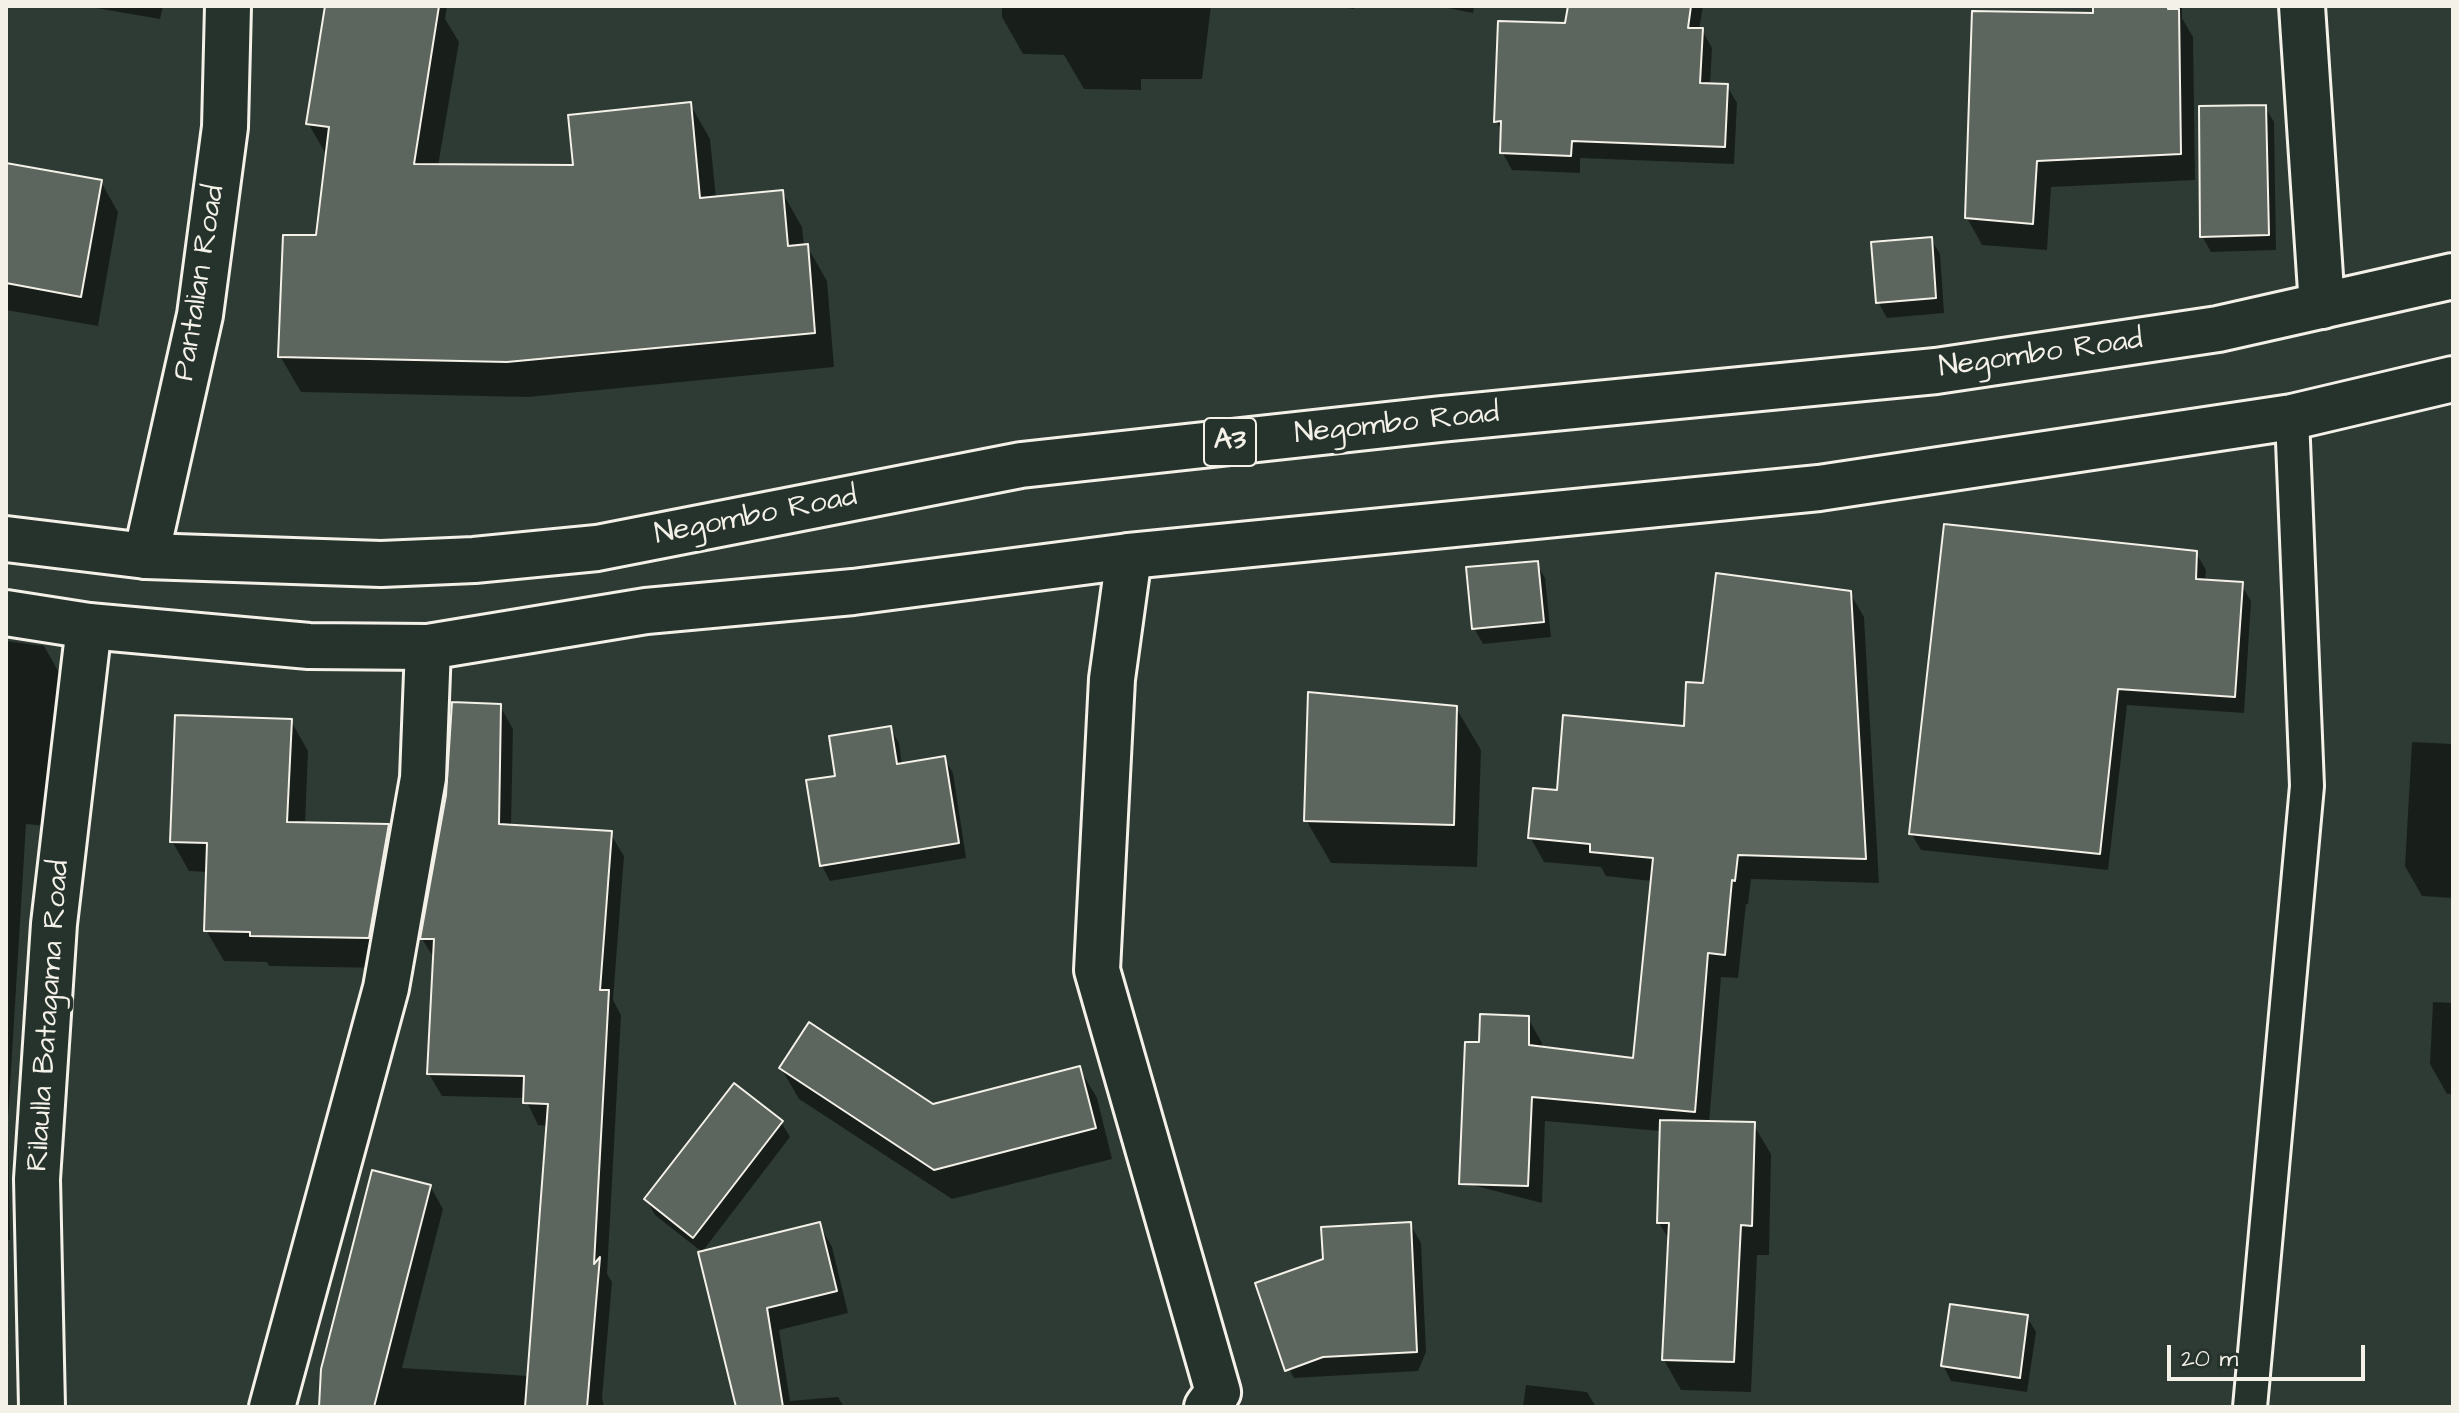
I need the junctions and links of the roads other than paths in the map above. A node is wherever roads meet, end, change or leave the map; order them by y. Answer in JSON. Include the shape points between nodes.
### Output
{"nodes":[{"id":1,"x":228,"y":6,"type":"edge"},
{"id":2,"x":2302,"y":6,"type":"edge"},
{"id":3,"x":2453,"y":276,"type":"edge"},
{"id":4,"x":2322,"y":306,"type":"junction"},
{"id":5,"x":2453,"y":379,"type":"edge"},
{"id":6,"x":2292,"y":417,"type":"junction"},
{"id":7,"x":6,"y":539,"type":"edge"},
{"id":8,"x":146,"y":556,"type":"junction"},
{"id":9,"x":1129,"y":556,"type":"junction"},
{"id":10,"x":6,"y":613,"type":"edge"},
{"id":11,"x":89,"y":626,"type":"junction"},
{"id":12,"x":428,"y":647,"type":"junction"},
{"id":13,"x":42,"y":1407,"type":"edge"},
{"id":14,"x":272,"y":1407,"type":"edge"},
{"id":15,"x":1207,"y":1407,"type":"edge"},
{"id":16,"x":2250,"y":1407,"type":"edge"}],
"edges":[{"from":1,"to":8,"type":"main road","name":"Pantalian Road","via":[[225,127],[200,315]]},
{"from":2,"to":4,"type":"main road"},
{"from":3,"to":4,"type":"main road","name":"Negombo Road","number":"A3"},
{"from":4,"to":8,"type":"main road","name":"Negombo Road","number":"A3","via":[[2218,329],[1936,371],[1021,465],[597,548],[381,564]]},
{"from":5,"to":6,"type":"main road"},
{"from":6,"to":9,"type":"main road","via":[[1819,488]]},
{"from":6,"to":16,"type":"lane","via":[[2307,786]]},
{"from":7,"to":8,"type":"main road","name":"Negombo Road","number":"A3"},
{"from":9,"to":12,"type":"main road","via":[[853,592],[646,611]]},
{"from":9,"to":15,"type":"main road","via":[[1112,679],[1097,970],[1218,1392]]},
{"from":10,"to":11,"type":"main road"},
{"from":11,"to":12,"type":"main road","via":[[309,646]]},
{"from":11,"to":13,"type":"main road","name":"Rilaulla Batagama Road","via":[[54,924],[37,1179]]},
{"from":12,"to":14,"type":"main road","via":[[423,778],[386,988]]}]}
